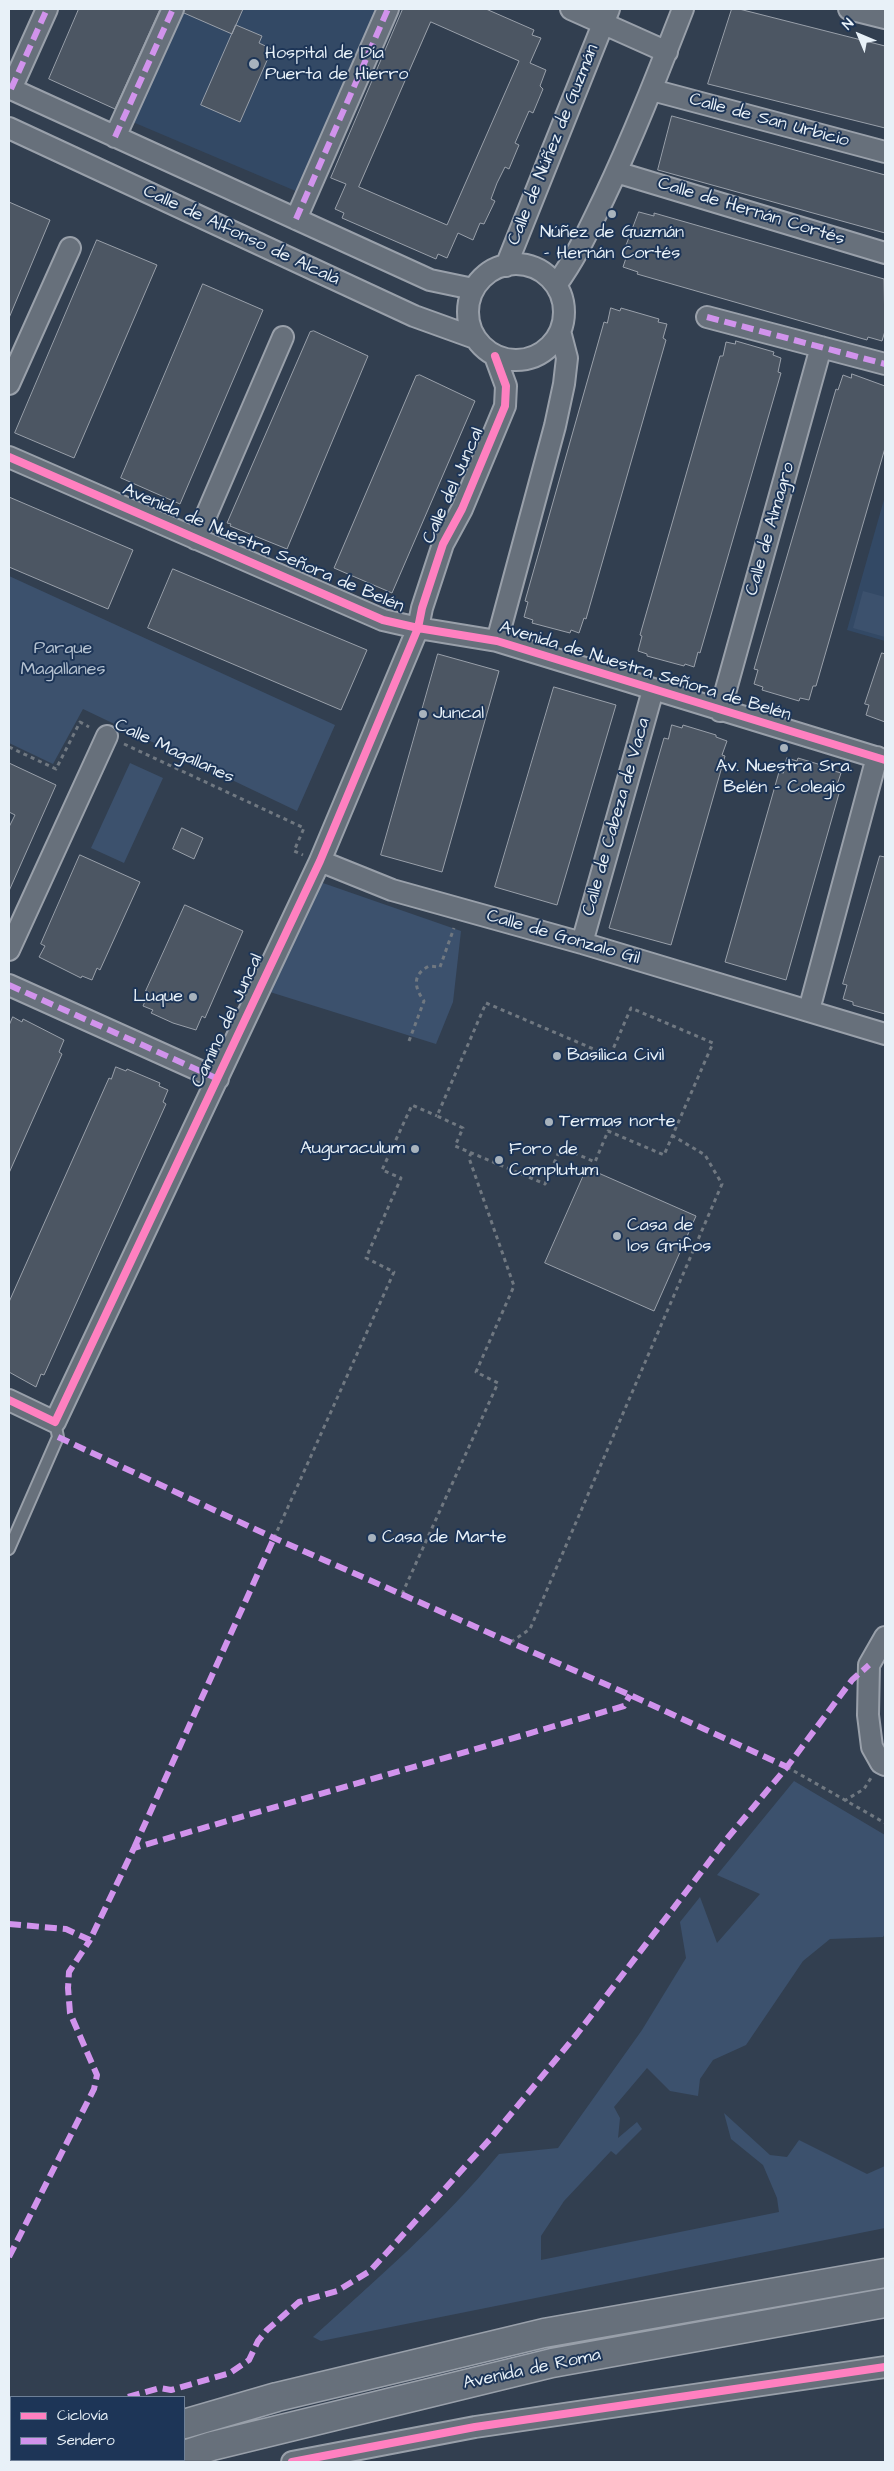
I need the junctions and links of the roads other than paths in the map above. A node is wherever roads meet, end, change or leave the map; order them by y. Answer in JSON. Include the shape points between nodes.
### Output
{"nodes":[{"id":1,"x":47,"y":9,"type":"edge"},
{"id":2,"x":173,"y":9,"type":"edge"},
{"id":3,"x":388,"y":9,"type":"edge"},
{"id":4,"x":572,"y":9,"type":"edge"},
{"id":5,"x":683,"y":9,"type":"edge"},
{"id":6,"x":849,"y":9,"type":"edge"},
{"id":7,"x":875,"y":14,"type":"edge"},
{"id":8,"x":606,"y":17,"type":"edge"},
{"id":9,"x":666,"y":52,"type":"junction"},
{"id":10,"x":10,"y":89,"type":"edge"},
{"id":11,"x":652,"y":90,"type":"junction"},
{"id":12,"x":9,"y":128,"type":"edge"},
{"id":13,"x":116,"y":137,"type":"junction"},
{"id":14,"x":885,"y":152,"type":"edge"},
{"id":15,"x":616,"y":172,"type":"junction"},
{"id":16,"x":296,"y":219,"type":"junction"},
{"id":17,"x":70,"y":248,"type":"dead end"},
{"id":18,"x":885,"y":253,"type":"edge"},
{"id":19,"x":506,"y":266,"type":"junction"},
{"id":20,"x":556,"y":285,"type":"junction"},
{"id":21,"x":473,"y":289,"type":"junction"},
{"id":22,"x":708,"y":317,"type":"dead end"},
{"id":23,"x":560,"y":331,"type":"junction"},
{"id":24,"x":284,"y":337,"type":"dead end"},
{"id":25,"x":475,"y":338,"type":"junction"},
{"id":26,"x":821,"y":347,"type":"junction"},
{"id":27,"x":495,"y":356,"type":"junction"},
{"id":28,"x":885,"y":364,"type":"edge"},
{"id":29,"x":9,"y":384,"type":"edge"},
{"id":30,"x":9,"y":457,"type":"edge"},
{"id":31,"x":196,"y":538,"type":"junction"},
{"id":32,"x":418,"y":628,"type":"junction"},
{"id":33,"x":497,"y":642,"type":"junction"},
{"id":34,"x":653,"y":690,"type":"junction"},
{"id":35,"x":720,"y":711,"type":"junction"},
{"id":36,"x":107,"y":736,"type":"road end"},
{"id":37,"x":881,"y":758,"type":"edge"},
{"id":38,"x":320,"y":861,"type":"junction"},
{"id":39,"x":582,"y":943,"type":"junction"},
{"id":40,"x":9,"y":950,"type":"edge"},
{"id":41,"x":9,"y":985,"type":"edge"},
{"id":42,"x":809,"y":1010,"type":"junction"},
{"id":43,"x":885,"y":1034,"type":"edge"},
{"id":44,"x":218,"y":1079,"type":"junction"},
{"id":45,"x":9,"y":1400,"type":"edge"},
{"id":46,"x":55,"y":1422,"type":"junction"},
{"id":47,"x":9,"y":1549,"type":"edge"},
{"id":48,"x":885,"y":1638,"type":"edge"},
{"id":49,"x":883,"y":1764,"type":"edge"},
{"id":50,"x":885,"y":2273,"type":"edge"},
{"id":51,"x":885,"y":2303,"type":"edge"},
{"id":52,"x":885,"y":2367,"type":"edge"},
{"id":53,"x":185,"y":2424,"type":"edge"},
{"id":54,"x":185,"y":2455,"type":"edge"},
{"id":55,"x":292,"y":2462,"type":"edge"}],
"edges":[{"from":1,"to":10,"type":"street"},
{"from":2,"to":13,"type":"street"},
{"from":3,"to":16,"type":"street"},
{"from":4,"to":8,"type":"street","name":"Calle de Núñez de Guzmán"},
{"from":5,"to":9,"type":"street"},
{"from":6,"to":7,"type":"street"},
{"from":8,"to":9,"type":"street","name":"Calle de Núñez de Guzmán"},
{"from":8,"to":19,"type":"street","name":"Calle de Núñez de Guzmán"},
{"from":9,"to":11,"type":"street"},
{"from":10,"to":13,"type":"street"},
{"from":11,"to":14,"type":"street","name":"Calle de San Urbicio"},
{"from":11,"to":15,"type":"street"},
{"from":12,"to":25,"type":"street","name":"Calle de Alfonso de Alcalá","via":[[414,316]]},
{"from":13,"to":16,"type":"street"},
{"from":15,"to":18,"type":"street","name":"Calle de Hernán Cortés"},
{"from":15,"to":20,"type":"street","via":[[573,261]]},
{"from":16,"to":21,"type":"street","via":[[430,280]]},
{"from":17,"to":29,"type":"street"},
{"from":19,"to":20,"type":"street","via":[[530,266],[544,273]]},
{"from":19,"to":21,"type":"street","via":[[483,276]]},
{"from":20,"to":23,"type":"street","via":[[564,316]]},
{"from":21,"to":25,"type":"street","via":[[468,304],[468,320]]},
{"from":22,"to":26,"type":"street"},
{"from":23,"to":27,"type":"street","via":[[540,354],[525,360]]},
{"from":23,"to":33,"type":"street","via":[[566,358],[562,392]]},
{"from":24,"to":31,"type":"street"},
{"from":25,"to":27,"type":"street"},
{"from":26,"to":28,"type":"street"},
{"from":26,"to":35,"type":"street","name":"Calle de Almagro"},
{"from":27,"to":32,"type":"street","name":"Calle del Juncal","via":[[506,386],[505,406],[462,508],[443,544]]},
{"from":30,"to":31,"type":"street","name":"Avenida de Nuestra Señora de Belén"},
{"from":31,"to":32,"type":"street","name":"Avenida de Nuestra Señora de Belén","via":[[383,620]]},
{"from":32,"to":33,"type":"street","name":"Avenida de Nuestra Señora de Belén"},
{"from":32,"to":38,"type":"street","name":"Camino del Juncal"},
{"from":33,"to":34,"type":"street","name":"Avenida de Nuestra Señora de Belén"},
{"from":34,"to":35,"type":"street","name":"Avenida de Nuestra Señora de Belén"},
{"from":34,"to":39,"type":"street","name":"Calle de Cabeza de Vaca"},
{"from":35,"to":37,"type":"street","name":"Avenida de Nuestra Señora de Belén"},
{"from":36,"to":40,"type":"street"},
{"from":37,"to":42,"type":"street"},
{"from":38,"to":39,"type":"street","name":"Calle de Gonzalo Gil","via":[[392,890]]},
{"from":38,"to":44,"type":"street","name":"Camino del Juncal"},
{"from":39,"to":42,"type":"street","name":"Calle de Gonzalo Gil"},
{"from":41,"to":44,"type":"street"},
{"from":42,"to":43,"type":"street","name":"Calle de Gonzalo Gil"},
{"from":44,"to":46,"type":"street","name":"Camino del Juncal"},
{"from":45,"to":46,"type":"street"},
{"from":46,"to":47,"type":"lane","name":"Camino del Juncal","via":[[58,1437]]},
{"from":48,"to":49,"type":"street","via":[[869,1665],[868,1716],[872,1747]]},
{"from":50,"to":53,"type":"main road","name":"Avenida de Roma","via":[[544,2333],[276,2398]]},
{"from":51,"to":54,"type":"main road","name":"Avenida de Roma","via":[[552,2363]]},
{"from":52,"to":55,"type":"street","via":[[475,2427]]}]}
